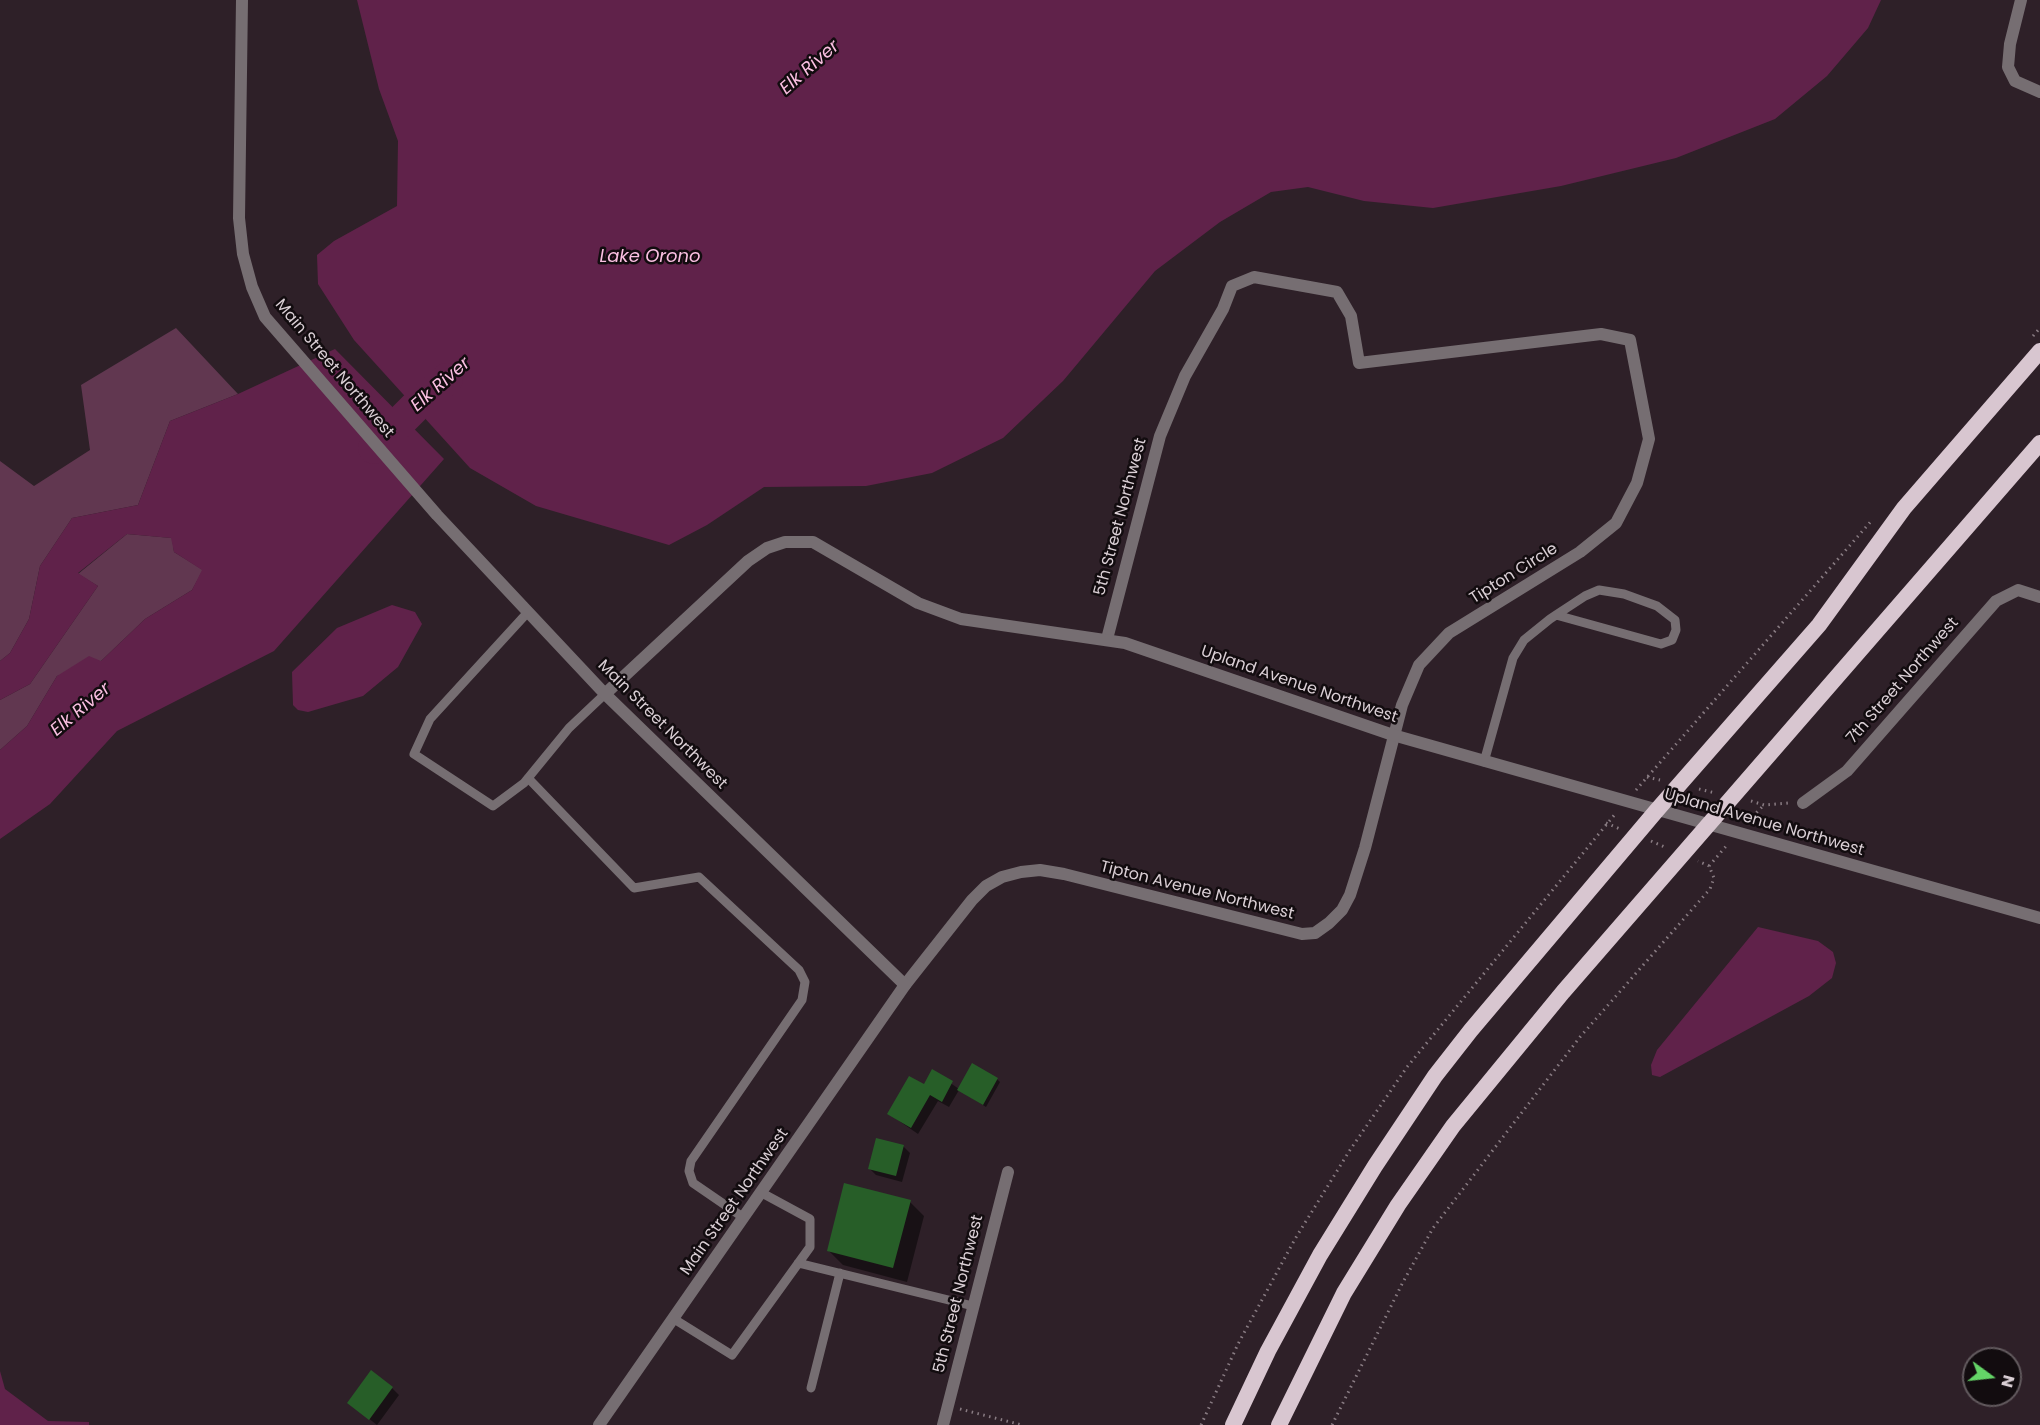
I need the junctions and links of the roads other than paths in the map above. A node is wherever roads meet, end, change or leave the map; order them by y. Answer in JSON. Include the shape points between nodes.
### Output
{"nodes":[{"id":1,"x":242,"y":0,"type":"edge"},
{"id":2,"x":2021,"y":0,"type":"edge"},
{"id":3,"x":2040,"y":92,"type":"edge"},
{"id":4,"x":2033,"y":347,"type":"edge"},
{"id":5,"x":1649,"y":440,"type":"joint"},
{"id":6,"x":2040,"y":443,"type":"edge"},
{"id":7,"x":2036,"y":594,"type":"edge"},
{"id":8,"x":528,"y":612,"type":"junction"},
{"id":9,"x":1556,"y":615,"type":"junction"},
{"id":10,"x":1107,"y":639,"type":"junction"},
{"id":11,"x":605,"y":694,"type":"junction"},
{"id":12,"x":1393,"y":735,"type":"junction"},
{"id":13,"x":1484,"y":762,"type":"junction"},
{"id":14,"x":528,"y":778,"type":"junction"},
{"id":15,"x":1803,"y":803,"type":"road end"},
{"id":16,"x":1657,"y":810,"type":"junction"},
{"id":17,"x":1708,"y":826,"type":"junction"},
{"id":18,"x":2040,"y":918,"type":"edge"},
{"id":19,"x":905,"y":986,"type":"junction"},
{"id":20,"x":1008,"y":1172,"type":"dead end"},
{"id":21,"x":762,"y":1193,"type":"junction"},
{"id":22,"x":744,"y":1218,"type":"junction"},
{"id":23,"x":798,"y":1263,"type":"junction"},
{"id":24,"x":840,"y":1273,"type":"junction"},
{"id":25,"x":973,"y":1306,"type":"junction"},
{"id":26,"x":674,"y":1319,"type":"junction"},
{"id":27,"x":811,"y":1388,"type":"dead end"},
{"id":28,"x":599,"y":1425,"type":"edge"},
{"id":29,"x":943,"y":1425,"type":"edge"},
{"id":30,"x":1233,"y":1425,"type":"edge"},
{"id":31,"x":1279,"y":1425,"type":"edge"}],
"edges":[{"from":1,"to":8,"type":"street","name":"Main Street Northwest","via":[[238,173],[243,254],[265,316],[437,515]]},
{"from":2,"to":3,"type":"street","via":[[2008,67],[2015,81]]},
{"from":4,"to":16,"type":"highway","via":[[1904,508],[1819,625]]},
{"from":5,"to":10,"type":"street","name":"5th Street Northwest","via":[[1630,340],[1601,334],[1359,363],[1351,316],[1337,291],[1254,277],[1232,286],[1185,376],[1160,436]]},
{"from":5,"to":12,"type":"street","name":"Tipton Circle","via":[[1637,483],[1616,523],[1580,552],[1449,633],[1433,648],[1410,684]]},
{"from":6,"to":17,"type":"highway"},
{"from":7,"to":15,"type":"street","name":"7th Street Northwest","via":[[2018,590],[1996,601],[1847,771]]},
{"from":8,"to":11,"type":"street","name":"Main Street Northwest"},
{"from":8,"to":14,"type":"lane","via":[[430,719],[414,754],[493,806]]},
{"from":9,"to":9,"type":"lane","via":[[1599,590],[1657,606],[1675,620],[1676,630],[1672,640],[1661,644]]},
{"from":9,"to":13,"type":"lane","via":[[1524,640],[1513,658]]},
{"from":10,"to":11,"type":"street","name":"Upland Avenue Northwest","via":[[961,619],[918,603],[813,542],[785,542],[767,548],[727,579]]},
{"from":10,"to":12,"type":"street","name":"Upland Avenue Northwest"},
{"from":11,"to":14,"type":"lane","via":[[568,728]]},
{"from":11,"to":19,"type":"street","name":"Main Street Northwest"},
{"from":12,"to":13,"type":"street","name":"Upland Avenue Northwest"},
{"from":12,"to":19,"type":"street","name":"Tipton Avenue Northwest","via":[[1350,895],[1342,910],[1315,933],[1302,934],[1064,874],[1021,872],[986,886]]},
{"from":13,"to":16,"type":"street","name":"Upland Avenue Northwest"},
{"from":14,"to":22,"type":"lane","via":[[634,888],[699,877],[799,970],[806,982],[802,1000],[691,1161],[693,1183]]},
{"from":16,"to":17,"type":"street","name":"Upland Avenue Northwest"},
{"from":16,"to":30,"type":"highway","via":[[1435,1076],[1320,1255]]},
{"from":17,"to":18,"type":"street","name":"Upland Avenue Northwest"},
{"from":17,"to":31,"type":"highway","via":[[1548,1010],[1428,1160],[1344,1293]]},
{"from":19,"to":21,"type":"street","name":"Main Street Northwest"},
{"from":20,"to":25,"type":"street","name":"5th Street Northwest"},
{"from":21,"to":22,"type":"street","name":"Main Street Northwest"},
{"from":21,"to":23,"type":"lane","via":[[810,1219],[810,1247]]},
{"from":22,"to":26,"type":"street","name":"Main Street Northwest"},
{"from":23,"to":24,"type":"lane"},
{"from":23,"to":26,"type":"lane","via":[[732,1355]]},
{"from":24,"to":25,"type":"lane"},
{"from":24,"to":27,"type":"lane"},
{"from":25,"to":29,"type":"street","name":"5th Street Northwest"},
{"from":26,"to":28,"type":"street","name":"Main Street Northwest"}]}
